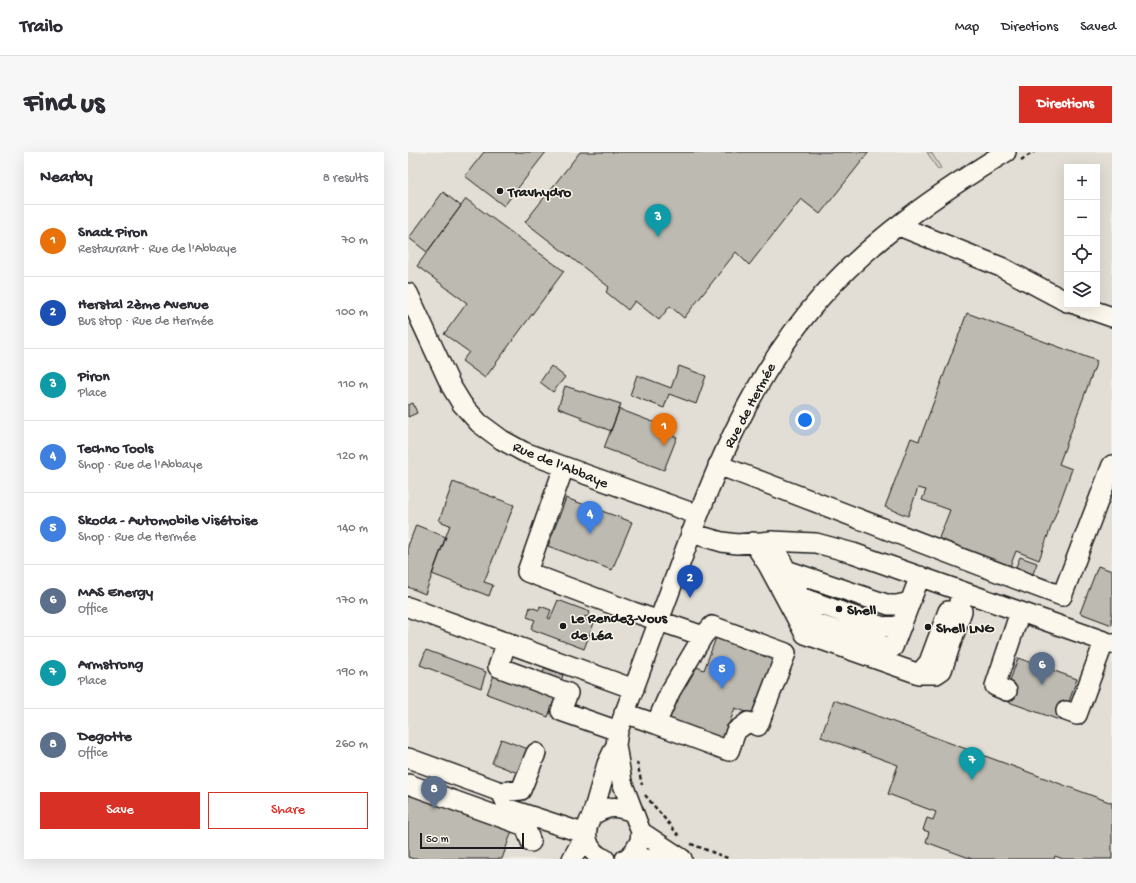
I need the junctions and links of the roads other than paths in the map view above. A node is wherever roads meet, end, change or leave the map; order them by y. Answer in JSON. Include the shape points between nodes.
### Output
{"nodes":[{"id":1,"x":1010,"y":158,"type":"edge"},
{"id":2,"x":899,"y":226,"type":"junction"},
{"id":3,"x":408,"y":293,"type":"edge"},
{"id":4,"x":1064,"y":300,"type":"edge"},
{"id":5,"x":1086,"y":308,"type":"edge"},
{"id":6,"x":1112,"y":317,"type":"edge"},
{"id":7,"x":718,"y":465,"type":"junction"},
{"id":8,"x":1112,"y":465,"type":"edge"},
{"id":9,"x":564,"y":467,"type":"junction"},
{"id":10,"x":698,"y":515,"type":"junction"},
{"id":11,"x":691,"y":533,"type":"junction"},
{"id":12,"x":762,"y":542,"type":"junction"},
{"id":13,"x":920,"y":576,"type":"junction"},
{"id":14,"x":797,"y":591,"type":"junction"},
{"id":15,"x":961,"y":597,"type":"junction"},
{"id":16,"x":408,"y":607,"type":"edge"},
{"id":17,"x":1020,"y":612,"type":"junction"},
{"id":18,"x":659,"y":620,"type":"junction"},
{"id":19,"x":904,"y":620,"type":"junction"},
{"id":20,"x":703,"y":636,"type":"junction"},
{"id":21,"x":507,"y":642,"type":"junction"},
{"id":22,"x":1108,"y":643,"type":"edge"},
{"id":23,"x":634,"y":689,"type":"junction"},
{"id":24,"x":1007,"y":691,"type":"dead end"},
{"id":25,"x":1066,"y":711,"type":"dead end"},
{"id":26,"x":624,"y":713,"type":"junction"},
{"id":27,"x":656,"y":724,"type":"junction"},
{"id":28,"x":617,"y":738,"type":"junction"},
{"id":29,"x":536,"y":753,"type":"dead end"},
{"id":30,"x":408,"y":758,"type":"edge"},
{"id":31,"x":408,"y":784,"type":"edge"},
{"id":32,"x":501,"y":792,"type":"junction"},
{"id":33,"x":632,"y":812,"type":"junction"},
{"id":34,"x":592,"y":816,"type":"junction"},
{"id":35,"x":641,"y":832,"type":"junction"},
{"id":36,"x":586,"y":834,"type":"junction"},
{"id":37,"x":531,"y":842,"type":"dead end"},
{"id":38,"x":572,"y":859,"type":"edge"},
{"id":39,"x":605,"y":859,"type":"edge"},
{"id":40,"x":626,"y":859,"type":"edge"},
{"id":41,"x":660,"y":859,"type":"edge"},
{"id":42,"x":682,"y":859,"type":"edge"}],
"edges":[{"from":1,"to":2,"type":"street","name":"Rue de Hermée","via":[[977,170]]},
{"from":2,"to":4,"type":"street","via":[[1001,267]]},
{"from":2,"to":7,"type":"street","name":"Rue de Hermée","via":[[860,259],[798,324],[754,392]]},
{"from":3,"to":9,"type":"street","name":"Rue de l'Abbaye","via":[[450,386],[479,423],[524,452]]},
{"from":5,"to":6,"type":"street"},
{"from":7,"to":8,"type":"street","via":[[1062,596]]},
{"from":7,"to":10,"type":"street","name":"Rue de Hermée"},
{"from":9,"to":10,"type":"street","name":"Rue de l'Abbaye"},
{"from":9,"to":18,"type":"street","via":[[527,572]]},
{"from":10,"to":11,"type":"street","name":"Rue de Hermée"},
{"from":11,"to":12,"type":"street","via":[[737,544]]},
{"from":11,"to":18,"type":"street","name":"Rue de Hermée"},
{"from":12,"to":13,"type":"street","via":[[816,543]]},
{"from":12,"to":14,"type":"street"},
{"from":12,"to":15,"type":"street","via":[[768,565],[805,634],[919,674],[929,662],[950,607]]},
{"from":13,"to":15,"type":"street"},
{"from":13,"to":19,"type":"street"},
{"from":14,"to":19,"type":"street","via":[[883,627]]},
{"from":14,"to":19,"type":"street","via":[[897,605]]},
{"from":15,"to":17,"type":"street"},
{"from":16,"to":21,"type":"street"},
{"from":17,"to":22,"type":"street"},
{"from":17,"to":24,"type":"street","via":[[995,686]]},
{"from":18,"to":20,"type":"street"},
{"from":18,"to":23,"type":"street","name":"Rue de Hermée"},
{"from":20,"to":27,"type":"street","via":[[670,692]]},
{"from":20,"to":27,"type":"street","via":[[712,626],[786,653],[758,726],[748,722],[736,731],[729,751]]},
{"from":21,"to":23,"type":"street"},
{"from":21,"to":28,"type":"street","via":[[498,667],[568,693],[562,711]]},
{"from":22,"to":25,"type":"street","via":[[1077,715]]},
{"from":23,"to":26,"type":"street","name":"Rue de Hermée"},
{"from":26,"to":27,"type":"street"},
{"from":26,"to":28,"type":"street","name":"Rue de Hermée"},
{"from":28,"to":33,"type":"street","name":"Rue de Hermée","via":[[622,782]]},
{"from":28,"to":34,"type":"street","name":"Rue de Hermée"},
{"from":29,"to":32,"type":"street","via":[[522,790]]},
{"from":30,"to":32,"type":"street"},
{"from":31,"to":37,"type":"street","via":[[525,826]]},
{"from":32,"to":36,"type":"street","via":[[509,809]]},
{"from":33,"to":34,"type":"street","via":[[621,807],[610,807]]},
{"from":33,"to":35,"type":"street","name":"Rue de Hermée"},
{"from":34,"to":36,"type":"street","name":"Rue de Hermée"},
{"from":35,"to":40,"type":"street","via":[[635,850]]},
{"from":35,"to":42,"type":"street"},
{"from":36,"to":38,"type":"street","name":"Rue de Hermée"},
{"from":36,"to":39,"type":"street","via":[[593,851]]},
{"from":40,"to":41,"type":"street"}]}
